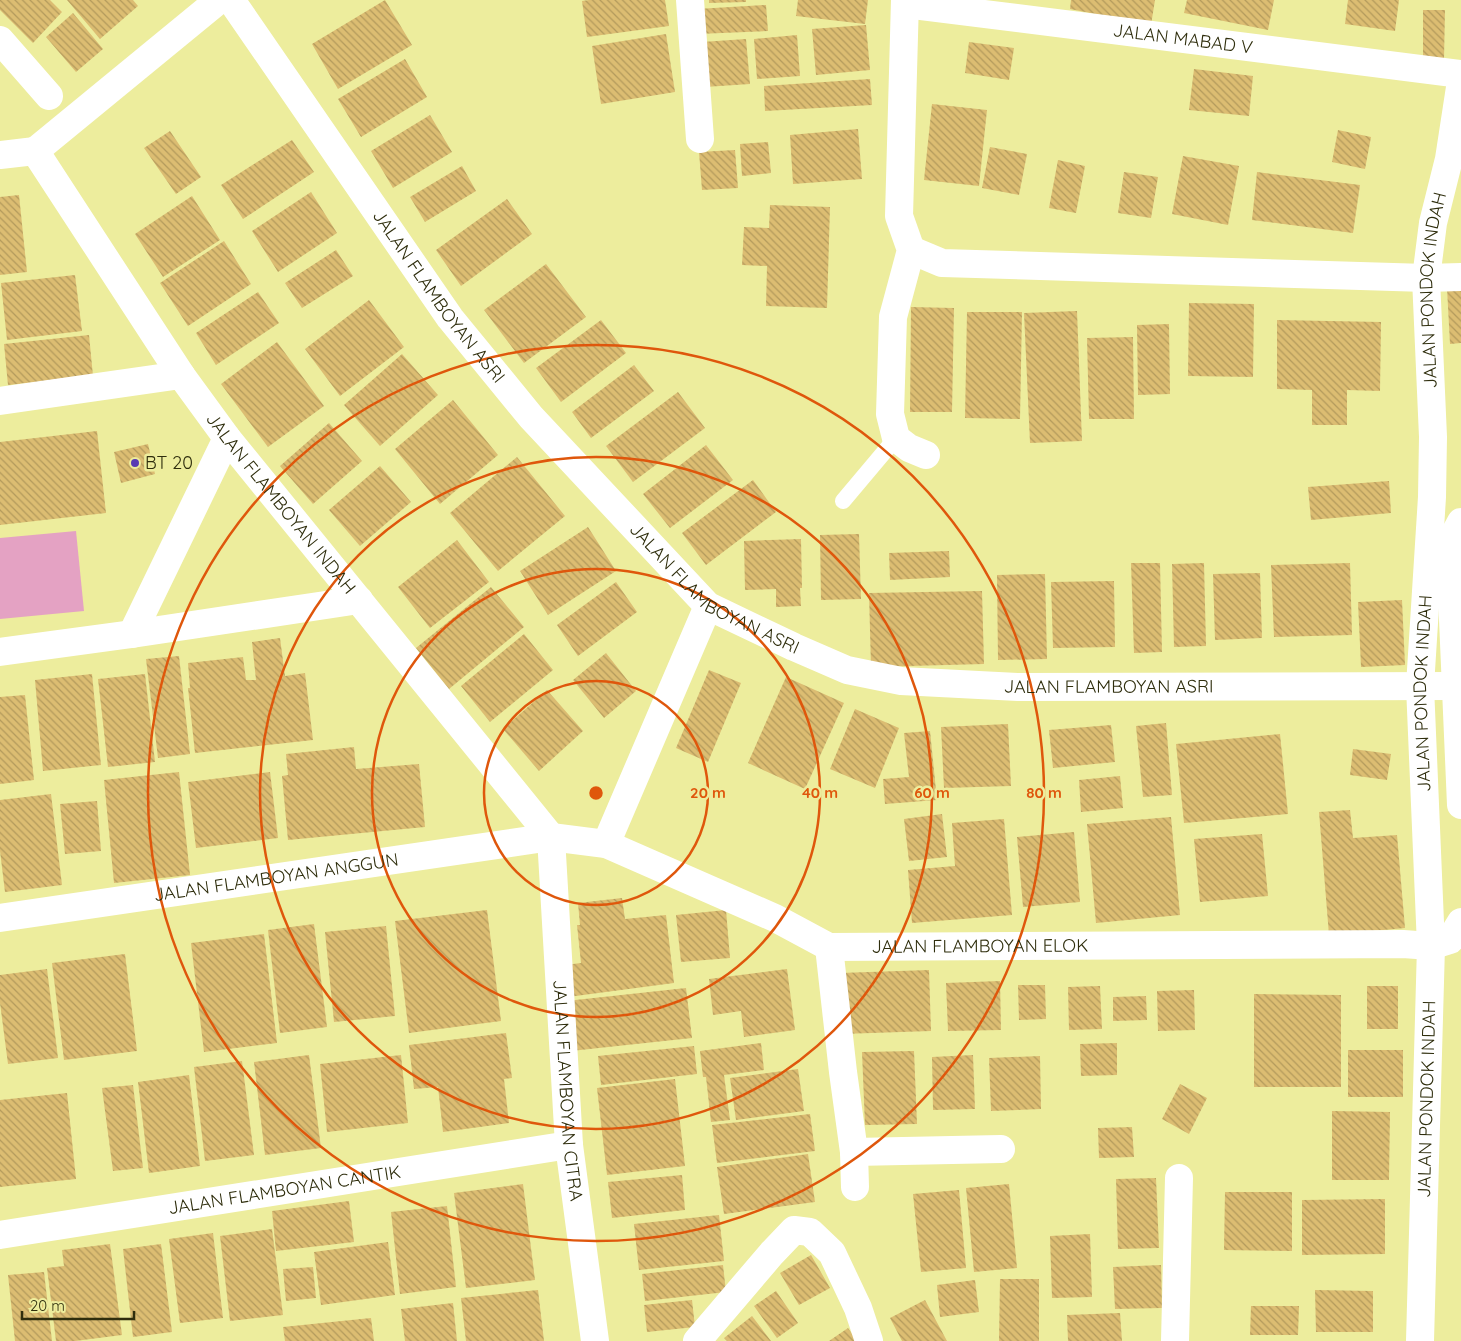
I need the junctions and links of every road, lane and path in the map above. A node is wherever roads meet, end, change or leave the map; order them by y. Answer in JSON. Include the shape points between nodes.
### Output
{"nodes":[{"id":1,"x":219,"y":0,"type":"edge"},
{"id":2,"x":231,"y":0,"type":"edge"},
{"id":3,"x":690,"y":0,"type":"edge"},
{"id":4,"x":905,"y":2,"type":"edge"},
{"id":5,"x":0,"y":40,"type":"edge"},
{"id":6,"x":1461,"y":74,"type":"edge"},
{"id":7,"x":1461,"y":80,"type":"edge"},
{"id":8,"x":49,"y":96,"type":"dead end"},
{"id":9,"x":700,"y":139,"type":"dead end"},
{"id":10,"x":35,"y":151,"type":"junction"},
{"id":11,"x":0,"y":155,"type":"edge"},
{"id":12,"x":911,"y":250,"type":"junction"},
{"id":13,"x":1461,"y":277,"type":"edge"},
{"id":14,"x":1426,"y":278,"type":"junction"},
{"id":15,"x":181,"y":376,"type":"junction"},
{"id":16,"x":0,"y":401,"type":"edge"},
{"id":17,"x":227,"y":438,"type":"junction"},
{"id":18,"x":896,"y":438,"type":"junction"},
{"id":19,"x":926,"y":455,"type":"dead end"},
{"id":20,"x":843,"y":501,"type":"dead end"},
{"id":21,"x":1461,"y":522,"type":"edge"},
{"id":22,"x":359,"y":600,"type":"junction"},
{"id":23,"x":708,"y":606,"type":"junction"},
{"id":24,"x":132,"y":634,"type":"junction"},
{"id":25,"x":0,"y":652,"type":"edge"},
{"id":26,"x":1420,"y":686,"type":"junction"},
{"id":27,"x":1456,"y":686,"type":"junction"},
{"id":28,"x":1461,"y":805,"type":"edge"},
{"id":29,"x":551,"y":837,"type":"junction"},
{"id":30,"x":606,"y":844,"type":"junction"},
{"id":31,"x":0,"y":918,"type":"edge"},
{"id":32,"x":1461,"y":922,"type":"edge"},
{"id":33,"x":1431,"y":946,"type":"junction"},
{"id":34,"x":830,"y":947,"type":"junction"},
{"id":35,"x":569,"y":1146,"type":"junction"},
{"id":36,"x":1001,"y":1149,"type":"dead end"},
{"id":37,"x":854,"y":1152,"type":"junction"},
{"id":38,"x":1179,"y":1178,"type":"dead end"},
{"id":39,"x":855,"y":1187,"type":"dead end"},
{"id":40,"x":0,"y":1235,"type":"edge"},
{"id":41,"x":595,"y":1341,"type":"edge"},
{"id":42,"x":697,"y":1341,"type":"edge"},
{"id":43,"x":868,"y":1341,"type":"edge"},
{"id":44,"x":1175,"y":1341,"type":"edge"},
{"id":45,"x":1420,"y":1341,"type":"edge"}],
"edges":[{"from":1,"to":10,"type":"street"},
{"from":2,"to":23,"type":"street","name":"JALAN FLAMBOYAN ASRI","via":[[450,318],[531,418]]},
{"from":3,"to":9,"type":"street"},
{"from":4,"to":6,"type":"street","name":"JALAN MABAD V"},
{"from":4,"to":12,"type":"street","via":[[899,216]]},
{"from":5,"to":8,"type":"street"},
{"from":7,"to":14,"type":"street","name":"JALAN PONDOK INDAH"},
{"from":10,"to":11,"type":"street"},
{"from":10,"to":15,"type":"street","name":"JALAN FLAMBOYAN INDAH"},
{"from":12,"to":14,"type":"street","via":[[942,263]]},
{"from":12,"to":18,"type":"street","via":[[893,317],[890,414]]},
{"from":13,"to":14,"type":"street"},
{"from":14,"to":26,"type":"street","name":"JALAN PONDOK INDAH","via":[[1434,437]]},
{"from":15,"to":16,"type":"street"},
{"from":15,"to":17,"type":"street","name":"JALAN FLAMBOYAN INDAH"},
{"from":17,"to":22,"type":"street","name":"JALAN FLAMBOYAN INDAH"},
{"from":17,"to":24,"type":"street"},
{"from":18,"to":19,"type":"street"},
{"from":18,"to":20,"type":"lane"},
{"from":21,"to":27,"type":"street","via":[[1454,535],[1451,573]]},
{"from":22,"to":24,"type":"street"},
{"from":22,"to":29,"type":"street","name":"JALAN FLAMBOYAN INDAH"},
{"from":23,"to":26,"type":"street","name":"JALAN FLAMBOYAN ASRI","via":[[847,670],[901,681],[1018,687]]},
{"from":23,"to":30,"type":"street"},
{"from":24,"to":25,"type":"street"},
{"from":26,"to":27,"type":"street","name":"JALAN FLAMBOYAN ASRI"},
{"from":26,"to":33,"type":"street","name":"JALAN PONDOK INDAH"},
{"from":27,"to":28,"type":"street"},
{"from":29,"to":30,"type":"street","name":"JALAN FLAMBOYAN ELOK"},
{"from":29,"to":31,"type":"street","name":"JALAN FLAMBOYAN ANGGUN"},
{"from":29,"to":35,"type":"street","name":"JALAN FLAMBOYAN CITRA"},
{"from":30,"to":34,"type":"street","name":"JALAN FLAMBOYAN ELOK","via":[[775,918]]},
{"from":32,"to":33,"type":"street","via":[[1450,940]]},
{"from":33,"to":34,"type":"street","name":"JALAN FLAMBOYAN ELOK"},
{"from":33,"to":45,"type":"street","name":"JALAN PONDOK INDAH"},
{"from":34,"to":37,"type":"street"},
{"from":35,"to":40,"type":"street","name":"JALAN FLAMBOYAN CANTIK"},
{"from":35,"to":41,"type":"street","name":"JALAN FLAMBOYAN CITRA"},
{"from":36,"to":37,"type":"street"},
{"from":37,"to":39,"type":"street"},
{"from":38,"to":44,"type":"street"},
{"from":42,"to":43,"type":"street","via":[[794,1230],[810,1232],[832,1253],[858,1308]]}]}
